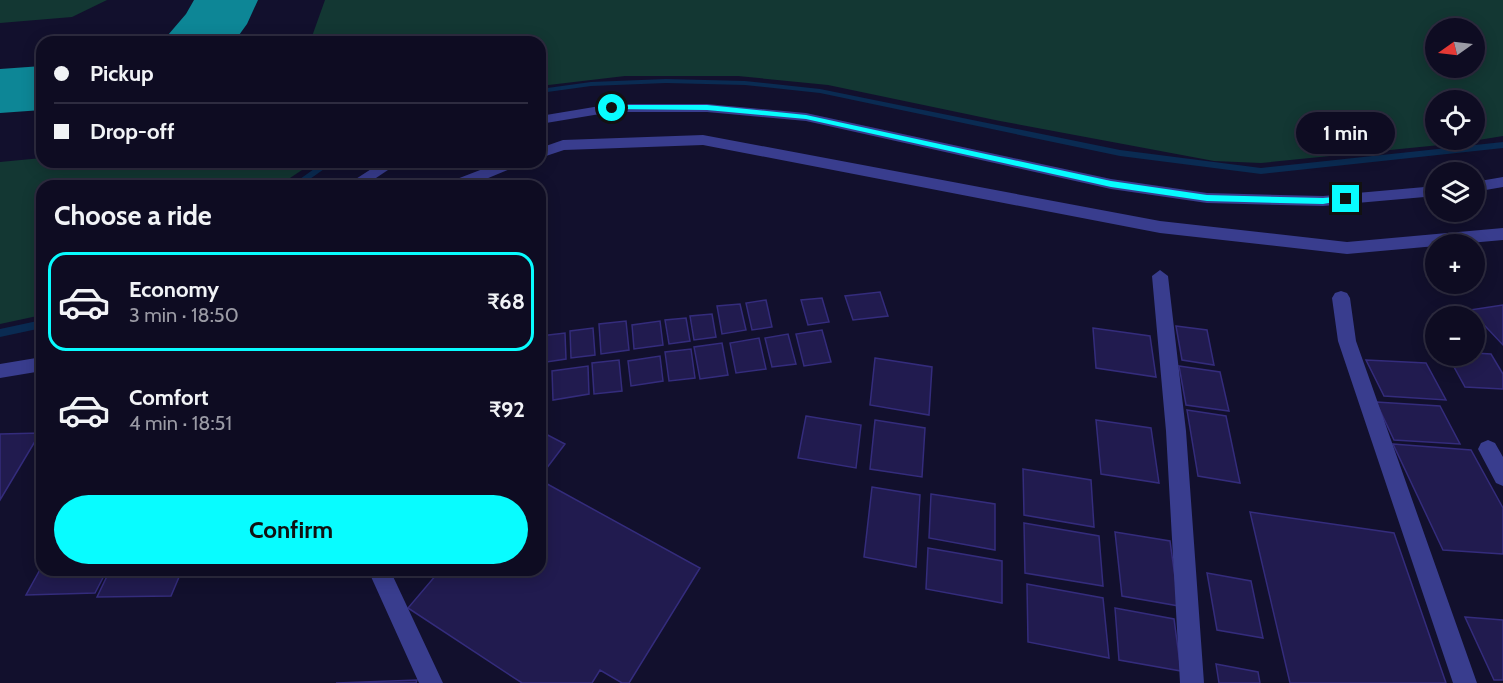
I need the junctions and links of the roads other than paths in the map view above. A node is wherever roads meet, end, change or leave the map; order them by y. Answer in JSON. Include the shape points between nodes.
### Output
{"nodes":[{"id":1,"x":546,"y":119,"type":"edge"},
{"id":2,"x":546,"y":151,"type":"edge"},
{"id":3,"x":383,"y":168,"type":"edge"},
{"id":4,"x":500,"y":168,"type":"edge"},
{"id":5,"x":363,"y":180,"type":"edge"},
{"id":6,"x":469,"y":180,"type":"edge"},
{"id":7,"x":1503,"y":182,"type":"edge"},
{"id":8,"x":1485,"y":185,"type":"edge"},
{"id":9,"x":1425,"y":192,"type":"edge"},
{"id":10,"x":1503,"y":234,"type":"edge"},
{"id":11,"x":1160,"y":276,"type":"dead end"},
{"id":12,"x":1341,"y":298,"type":"dead end"},
{"id":13,"x":36,"y":365,"type":"edge"},
{"id":14,"x":0,"y":371,"type":"edge"},
{"id":15,"x":1488,"y":449,"type":"dead end"},
{"id":16,"x":1503,"y":477,"type":"edge"},
{"id":17,"x":382,"y":576,"type":"edge"},
{"id":18,"x":431,"y":683,"type":"edge"},
{"id":19,"x":1192,"y":683,"type":"edge"},
{"id":20,"x":1465,"y":683,"type":"edge"}],
"edges":[{"from":1,"to":9,"type":"street","via":[[612,108],[707,108],[806,117],[1111,184],[1207,198],[1323,201]]},
{"from":2,"to":10,"type":"street","via":[[563,146],[703,140],[1160,227],[1347,248]]},
{"from":3,"to":5,"type":"street"},
{"from":4,"to":6,"type":"street"},
{"from":7,"to":8,"type":"street"},
{"from":11,"to":19,"type":"street","via":[[1176,432]]},
{"from":12,"to":20,"type":"street","via":[[1347,341]]},
{"from":13,"to":14,"type":"street"},
{"from":15,"to":16,"type":"street"},
{"from":17,"to":18,"type":"street"}]}
